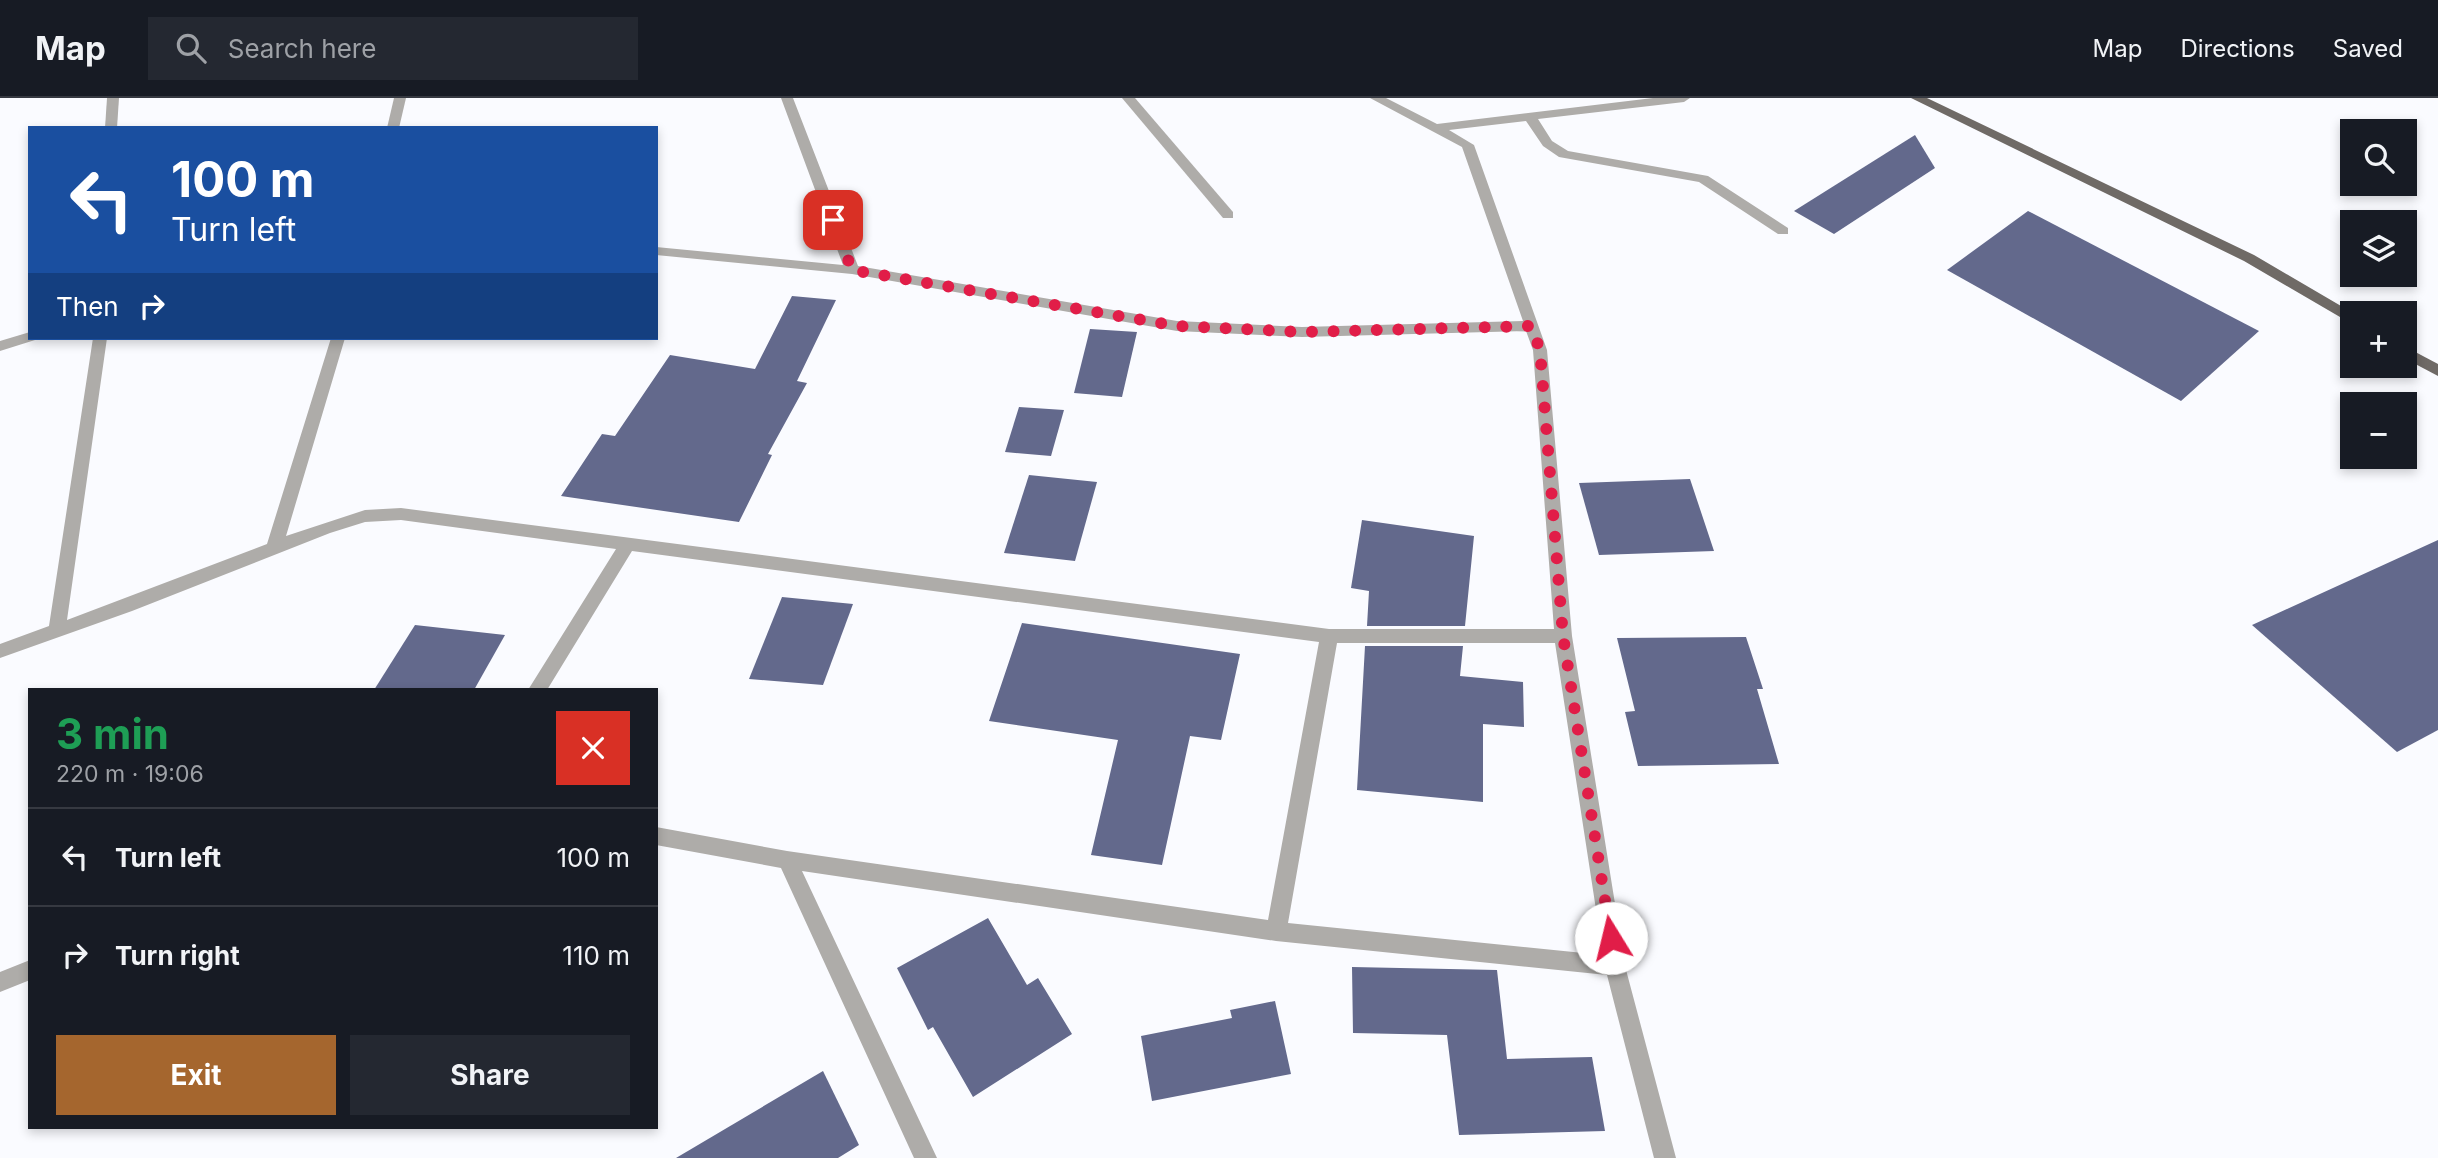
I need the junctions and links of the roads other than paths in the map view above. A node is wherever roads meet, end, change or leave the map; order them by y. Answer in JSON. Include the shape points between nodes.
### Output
{"nodes":[{"id":1,"x":113,"y":98,"type":"edge"},
{"id":2,"x":400,"y":98,"type":"edge"},
{"id":3,"x":788,"y":98,"type":"edge"},
{"id":4,"x":1128,"y":98,"type":"edge"},
{"id":5,"x":1376,"y":98,"type":"edge"},
{"id":6,"x":1684,"y":98,"type":"edge"},
{"id":7,"x":1917,"y":98,"type":"edge"},
{"id":8,"x":1530,"y":117,"type":"junction"},
{"id":9,"x":111,"y":126,"type":"edge"},
{"id":10,"x":393,"y":126,"type":"edge"},
{"id":11,"x":1435,"y":128,"type":"junction"},
{"id":12,"x":1228,"y":215,"type":"dead end"},
{"id":13,"x":1783,"y":231,"type":"dead end"},
{"id":14,"x":658,"y":251,"type":"edge"},
{"id":15,"x":852,"y":270,"type":"junction"},
{"id":16,"x":2340,"y":312,"type":"edge"},
{"id":17,"x":1531,"y":326,"type":"junction"},
{"id":18,"x":28,"y":338,"type":"edge"},
{"id":19,"x":100,"y":340,"type":"edge"},
{"id":20,"x":337,"y":340,"type":"edge"},
{"id":21,"x":0,"y":346,"type":"edge"},
{"id":22,"x":2417,"y":359,"type":"edge"},
{"id":23,"x":2438,"y":371,"type":"edge"},
{"id":24,"x":628,"y":543,"type":"junction"},
{"id":25,"x":274,"y":549,"type":"junction"},
{"id":26,"x":57,"y":631,"type":"junction"},
{"id":27,"x":1329,"y":636,"type":"junction"},
{"id":28,"x":1563,"y":636,"type":"junction"},
{"id":29,"x":0,"y":651,"type":"edge"},
{"id":30,"x":538,"y":688,"type":"edge"},
{"id":31,"x":658,"y":836,"type":"edge"},
{"id":32,"x":788,"y":860,"type":"junction"},
{"id":33,"x":1276,"y":930,"type":"junction"},
{"id":34,"x":1615,"y":965,"type":"junction"},
{"id":35,"x":28,"y":971,"type":"edge"},
{"id":36,"x":0,"y":982,"type":"edge"},
{"id":37,"x":926,"y":1158,"type":"edge"},
{"id":38,"x":1665,"y":1158,"type":"edge"}],
"edges":[{"from":1,"to":9,"type":"street"},
{"from":2,"to":10,"type":"street"},
{"from":3,"to":15,"type":"street"},
{"from":4,"to":12,"type":"street"},
{"from":5,"to":11,"type":"street"},
{"from":6,"to":8,"type":"street"},
{"from":7,"to":16,"type":"main road","via":[[2249,258]]},
{"from":8,"to":11,"type":"street"},
{"from":8,"to":13,"type":"street","via":[[1542,140],[1564,154],[1703,179]]},
{"from":11,"to":17,"type":"street","via":[[1468,145]]},
{"from":14,"to":15,"type":"street"},
{"from":15,"to":17,"type":"street","via":[[1177,326],[1303,332]]},
{"from":17,"to":28,"type":"street","via":[[1540,350]]},
{"from":18,"to":21,"type":"street"},
{"from":19,"to":26,"type":"street"},
{"from":20,"to":25,"type":"street"},
{"from":22,"to":23,"type":"main road"},
{"from":24,"to":25,"type":"street","via":[[401,514],[365,516]]},
{"from":24,"to":27,"type":"street"},
{"from":24,"to":30,"type":"street"},
{"from":25,"to":26,"type":"street"},
{"from":26,"to":29,"type":"street"},
{"from":27,"to":28,"type":"street"},
{"from":27,"to":33,"type":"street"},
{"from":28,"to":34,"type":"street"},
{"from":31,"to":32,"type":"street"},
{"from":32,"to":33,"type":"street"},
{"from":32,"to":37,"type":"street"},
{"from":33,"to":34,"type":"street"},
{"from":34,"to":38,"type":"street"},
{"from":35,"to":36,"type":"street"}]}
